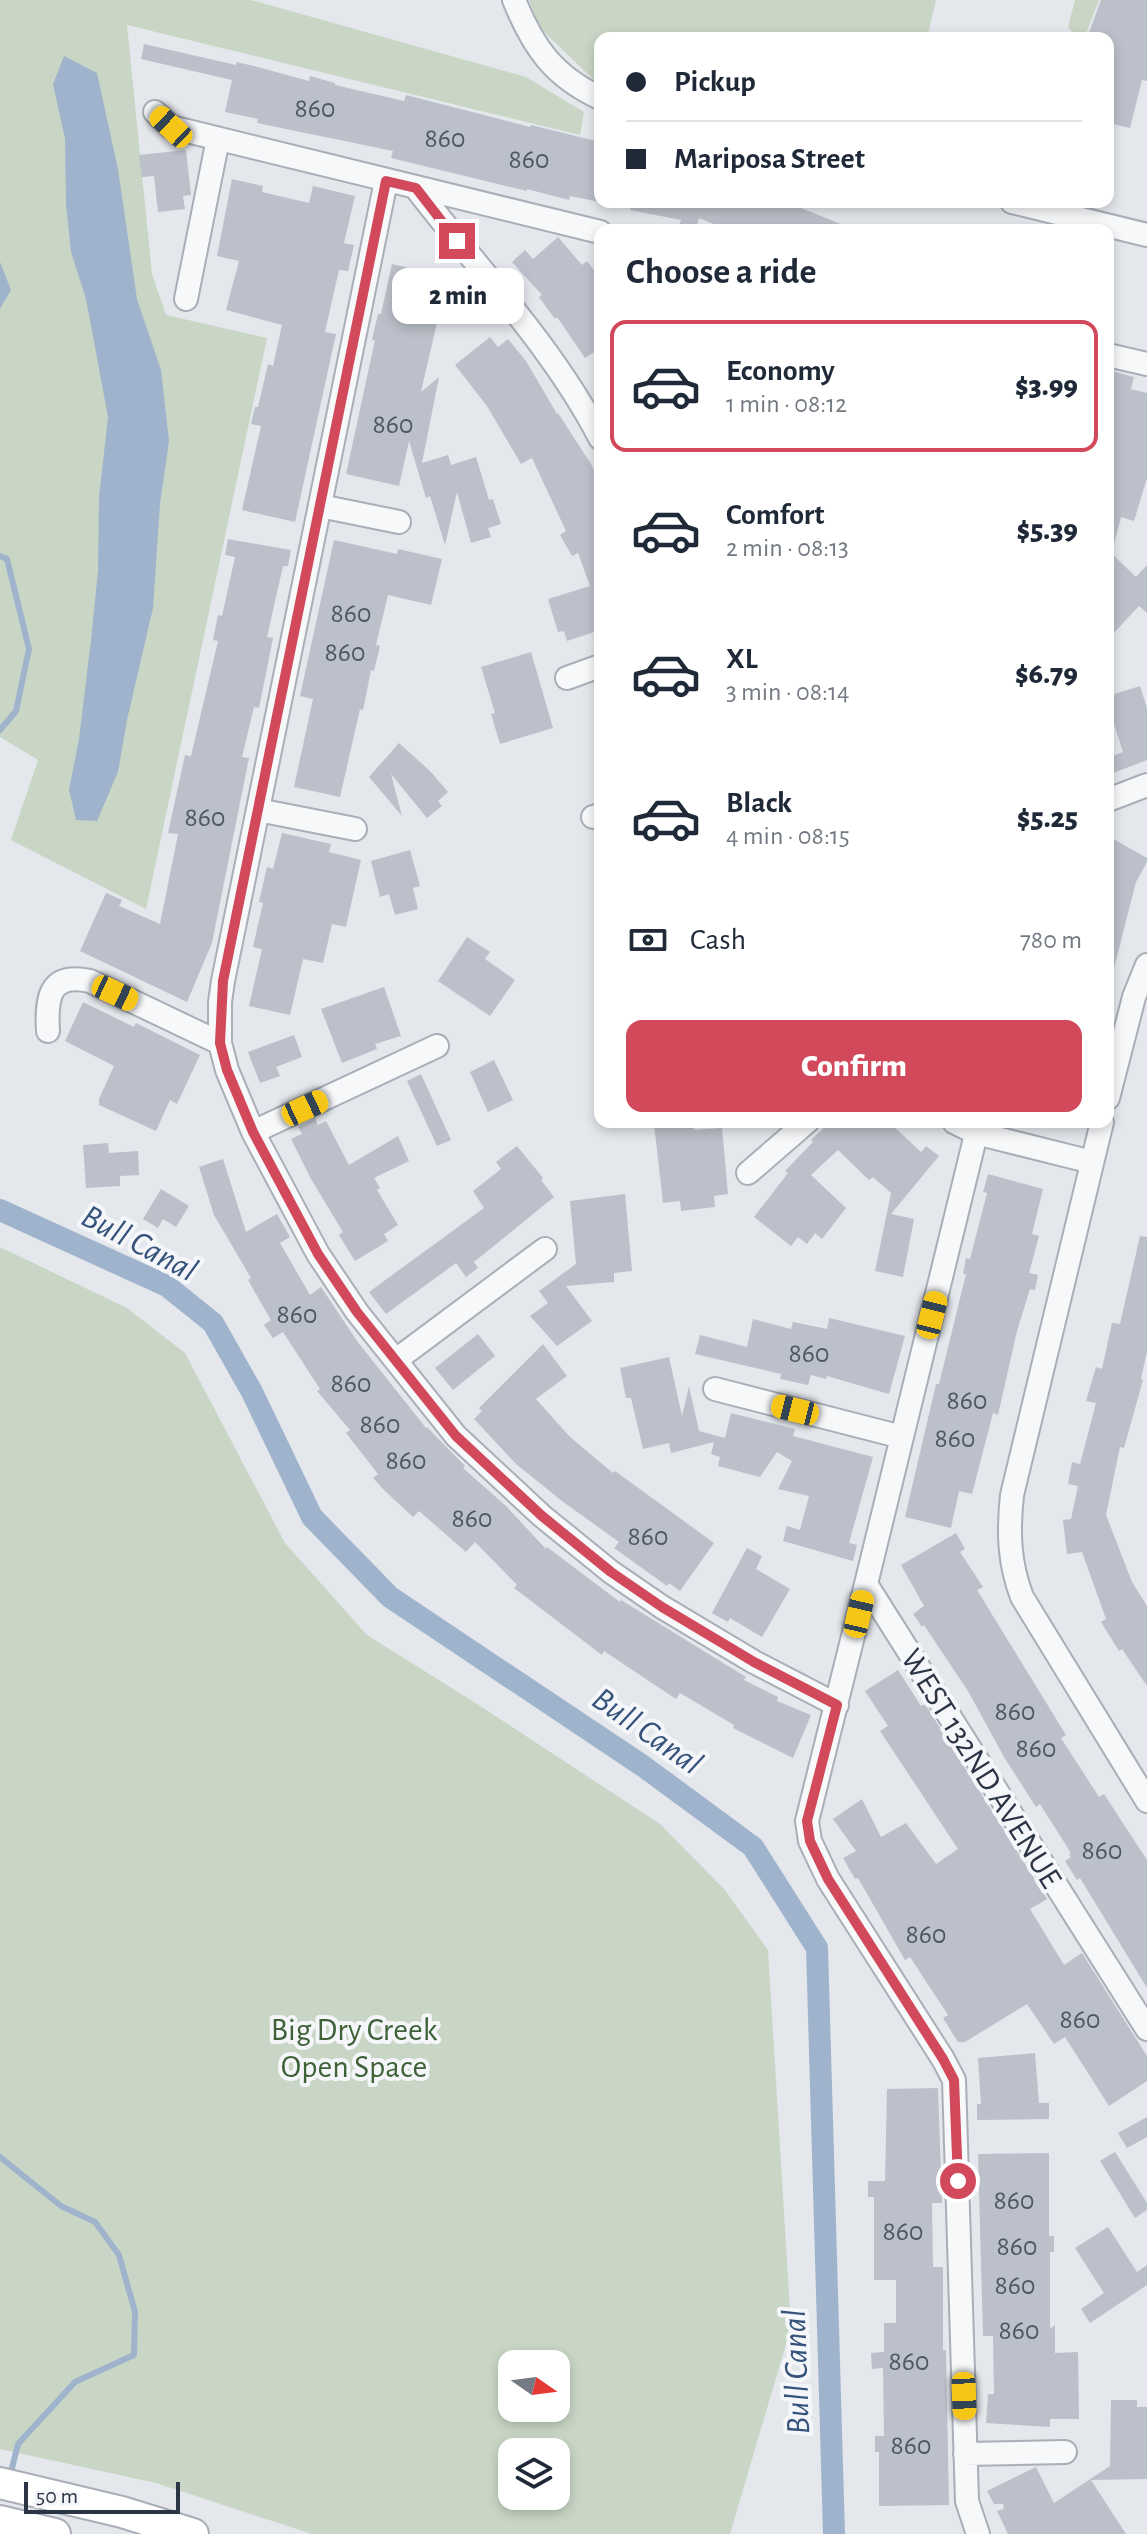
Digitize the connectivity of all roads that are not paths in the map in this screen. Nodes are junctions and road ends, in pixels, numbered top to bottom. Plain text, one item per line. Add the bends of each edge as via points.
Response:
1 (514, 0) edge
2 (593, 95) edge
3 (155, 112) dead end
4 (218, 139) junction
5 (386, 181) junction
6 (416, 188) junction
7 (1037, 208) edge
8 (1102, 224) edge
9 (1114, 227) edge
10 (594, 231) edge
11 (1147, 235) edge
12 (186, 299) dead end
13 (1114, 356) edge
14 (1147, 364) edge
15 (594, 428) edge
16 (320, 506) junction
17 (399, 522) dead end
18 (594, 668) edge
19 (567, 678) dead end
20 (1147, 785) edge
21 (1114, 798) edge
22 (258, 810) junction
23 (355, 829) dead end
24 (1147, 965) edge
25 (48, 1031) dead end
26 (220, 1043) junction
27 (437, 1046) dead end
28 (1114, 1075) edge
29 (800, 1128) edge
30 (978, 1128) edge
31 (1100, 1128) edge
32 (253, 1132) junction
33 (1092, 1162) junction
34 (748, 1173) dead end
35 (545, 1249) dead end
36 (396, 1360) junction
37 (715, 1389) dead end
38 (902, 1437) junction
39 (866, 1584) junction
40 (837, 1705) junction
41 (1147, 1801) edge
42 (1147, 2029) edge
43 (1065, 2452) dead end
44 (965, 2454) junction
45 (0, 2483) edge
46 (0, 2521) edge
47 (55, 2534) edge
48 (193, 2534) edge
49 (978, 2534) edge

1 - 2 street via 538,48 562,76
3 - 4 street via 171,127
4 - 5 street
4 - 12 street
5 - 6 street
5 - 16 street
6 - 10 street
6 - 15 street via 526,326
7 - 8 street
9 - 11 street
13 - 14 street
16 - 17 street
16 - 22 street
18 - 19 street
20 - 21 street
22 - 23 street
22 - 26 street via 223,981
24 - 28 street
25 - 26 street via 50,996 63,981 79,979
26 - 32 street
27 - 32 street
29 - 34 street
30 - 33 street
30 - 38 street
31 - 33 street
32 - 36 street via 318,1254
33 - 41 street via 1012,1495 1011,1564 1022,1597
35 - 36 street
36 - 40 street via 456,1436 611,1572 754,1662
37 - 38 street
38 - 39 street
39 - 40 street
39 - 42 street, WEST 132ND AVENUE
40 - 44 street via 807,1821 810,1841 828,1879 954,2080
43 - 44 street
44 - 49 street via 967,2501
45 - 48 main road
46 - 47 main road

